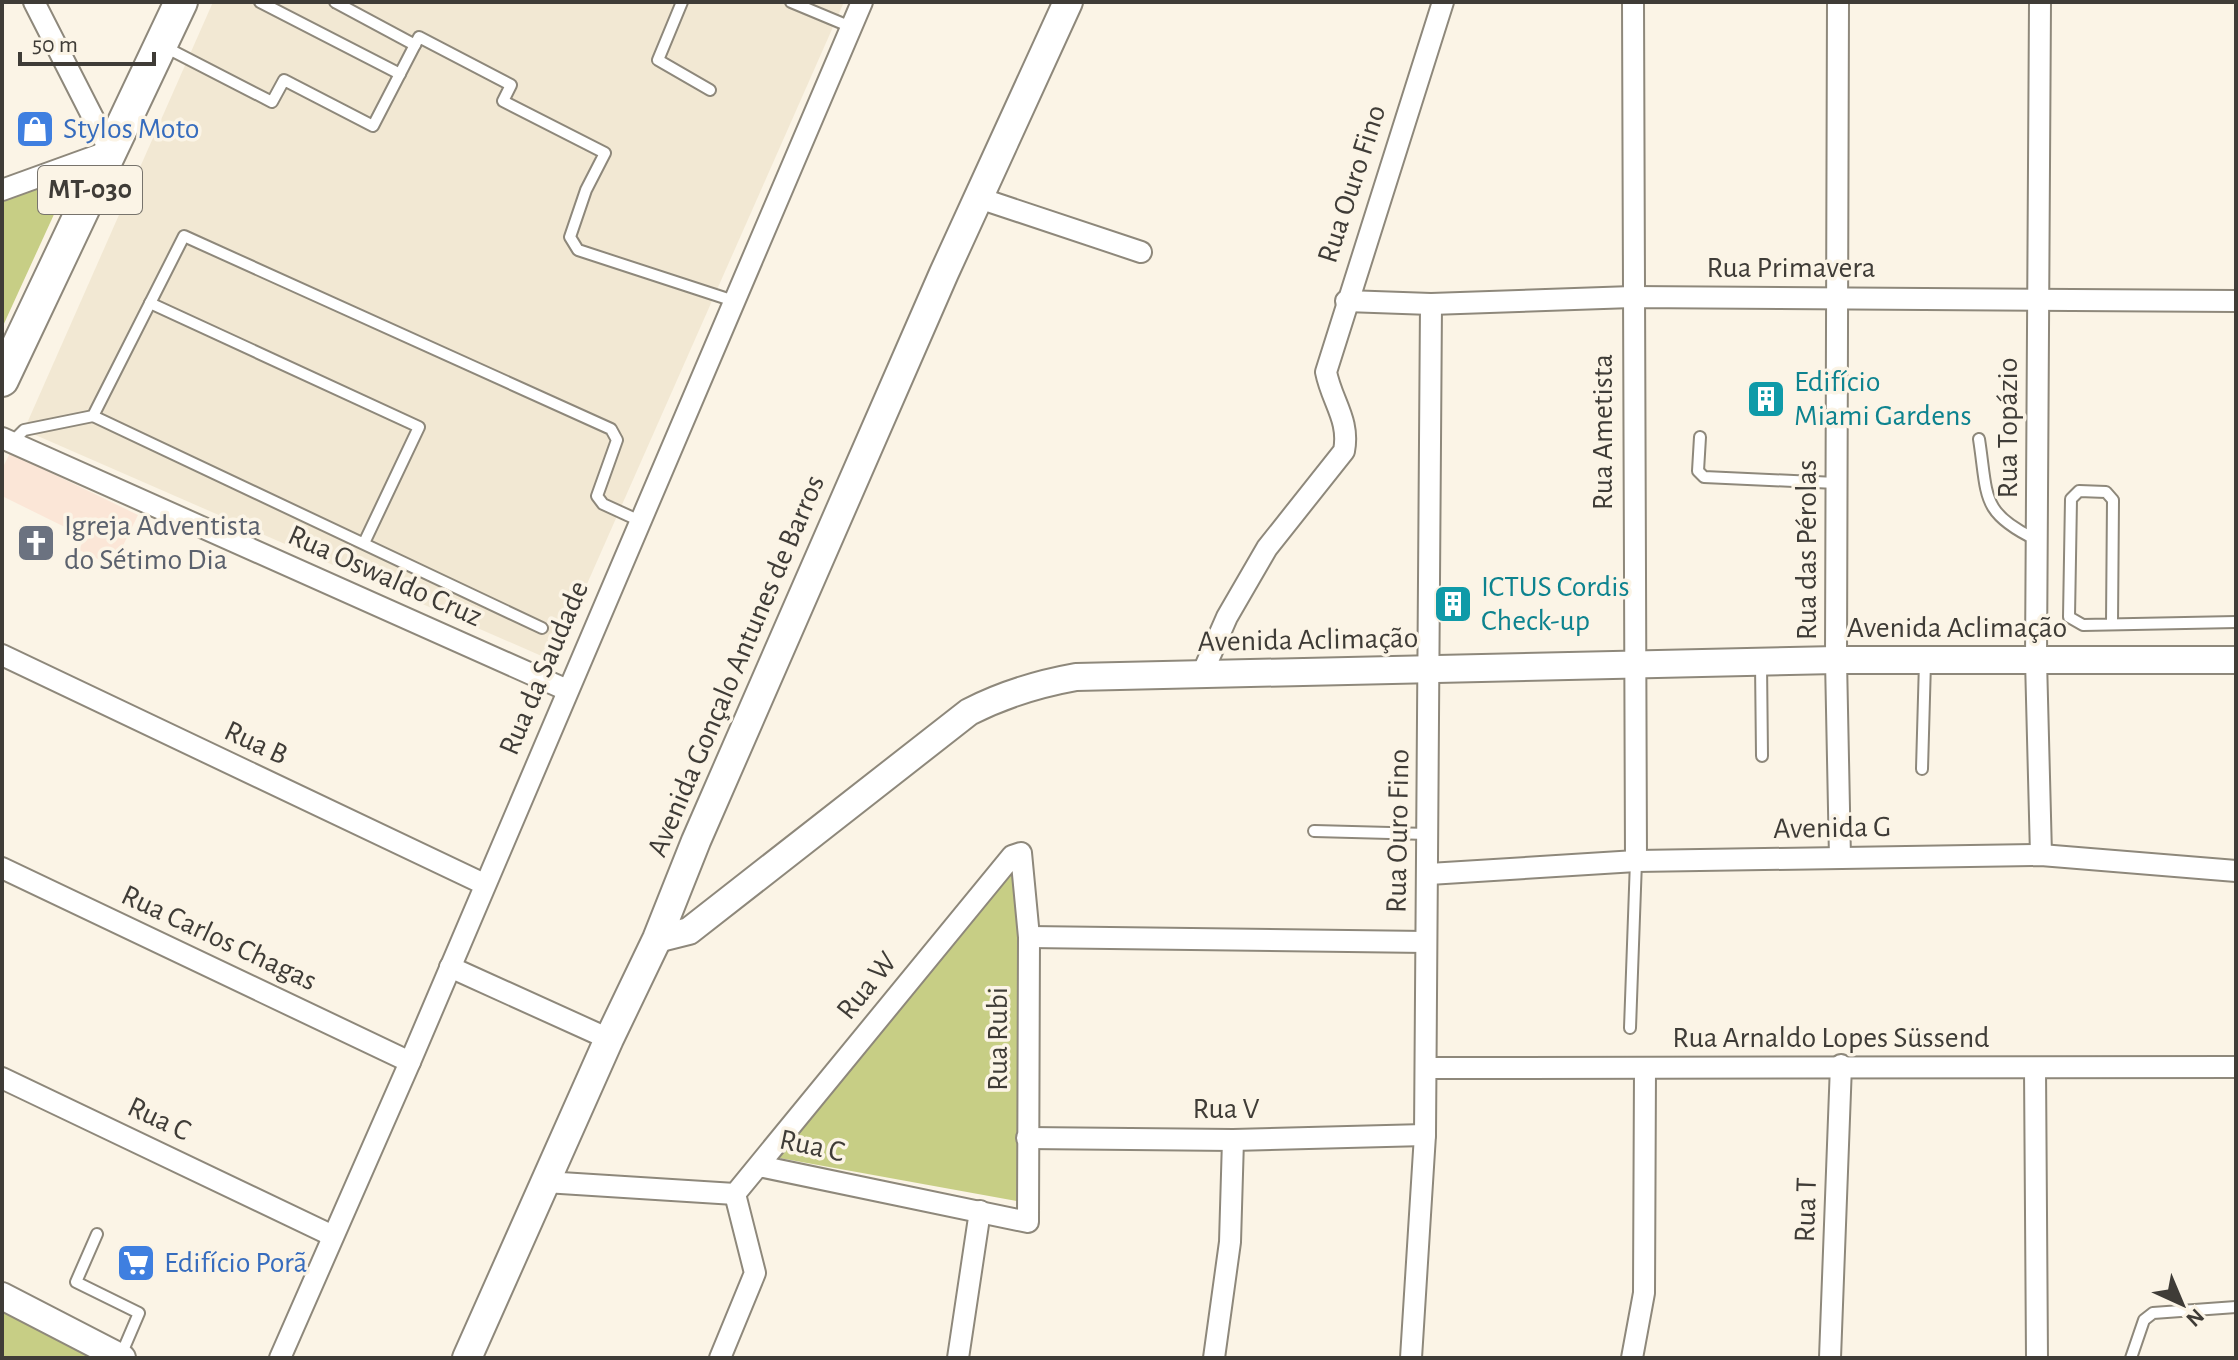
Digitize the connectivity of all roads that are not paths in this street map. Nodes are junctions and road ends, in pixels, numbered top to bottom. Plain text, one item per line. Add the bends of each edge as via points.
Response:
1 (34, 2) edge
2 (181, 2) edge
3 (260, 2) edge
4 (335, 2) edge
5 (682, 2) edge
6 (791, 2) edge
7 (862, 2) edge
8 (1068, 2) edge
9 (1443, 2) edge
10 (1633, 2) edge
11 (1838, 2) edge
12 (2040, 2) edge
13 (851, 27) junction
14 (160, 44) junction
15 (415, 45) junction
16 (400, 74) junction
17 (710, 90) dead end
18 (108, 150) junction
19 (2, 190) edge
20 (979, 198) junction
21 (1141, 252) dead end
22 (1632, 297) junction
23 (1838, 299) junction
24 (2039, 300) junction
25 (734, 301) junction
26 (1346, 301) junction
27 (2236, 301) edge
28 (150, 303) junction
29 (1431, 304) junction
30 (2, 380) edge
31 (93, 416) junction
32 (1700, 437) dead end
33 (1979, 439) dead end
34 (7, 440) edge
35 (1836, 483) junction
36 (640, 521) junction
37 (2037, 540) junction
38 (364, 543) junction
39 (2236, 622) edge
40 (2112, 623) junction
41 (542, 628) dead end
42 (2, 655) edge
43 (1836, 660) junction
44 (1925, 660) junction
45 (2036, 660) junction
46 (2236, 660) edge
47 (1761, 661) junction
48 (1635, 663) junction
49 (1430, 670) junction
50 (1202, 674) junction
51 (567, 690) junction
52 (1762, 756) dead end
53 (1922, 769) dead end
54 (1314, 831) dead end
55 (1430, 834) junction
56 (2041, 855) junction
57 (1023, 856) joint
58 (1840, 858) junction
59 (1636, 861) junction
60 (2, 868) edge
61 (2236, 871) edge
62 (1429, 874) junction
63 (484, 884) junction
64 (1029, 937) junction
65 (657, 939) junction
66 (1426, 942) junction
67 (450, 967) junction
68 (1630, 1028) dead end
69 (609, 1039) junction
70 (410, 1062) junction
71 (1841, 1065) junction
72 (2236, 1067) edge
73 (1426, 1068) junction
74 (2035, 1068) junction
75 (1645, 1069) junction
76 (2, 1078) edge
77 (1425, 1135) junction
78 (1027, 1138) junction
79 (1233, 1140) junction
80 (759, 1166) junction
81 (545, 1182) junction
82 (735, 1194) junction
83 (980, 1211) junction
84 (1028, 1222) joint
85 (97, 1234) dead end
86 (333, 1236) junction
87 (2, 1296) edge
88 (2236, 1307) edge
89 (121, 1358) edge
90 (280, 1358) edge
91 (467, 1358) edge
92 (720, 1358) edge
93 (958, 1358) edge
94 (1214, 1358) edge
95 (1411, 1358) edge
96 (1632, 1358) edge
97 (1830, 1358) edge
98 (2037, 1358) edge
99 (2131, 1358) edge

1 - 18 street
2 - 14 main road, MT-030
3 - 16 lane
4 - 15 lane
5 - 17 lane via 658,60
6 - 13 lane
7 - 13 street, Rua da Saudade
8 - 20 main road, Avenida Gonçalo Antunes de Barros
9 - 26 street, Rua Ouro Fino
10 - 22 street, Rua Ametista
11 - 23 street, Rua das Pérolas
12 - 24 street, Rua Topázio
13 - 25 street, Rua da Saudade
14 - 16 lane via 272,102 284,80 373,126
14 - 18 main road, MT-030
15 - 16 lane
15 - 25 lane via 419,37 511,85 503,101 605,153 570,237 578,250
18 - 19 street
18 - 30 main road, MT-030
20 - 21 street
20 - 65 main road, Avenida Gonçalo Antunes de Barros
22 - 23 street, Rua Primavera
22 - 29 street, Rua Primavera
22 - 48 street, Rua Ametista
23 - 24 street, Rua Primavera
23 - 35 street, Rua das Pérolas
24 - 27 street, Rua Primavera
24 - 37 street, Rua Topázio
25 - 36 street, Rua da Saudade
26 - 29 street, Rua Primavera
26 - 50 street, Rua Ouro Fino via 1326,372 1347,433 1344,451 1267,548
28 - 31 lane
28 - 36 lane via 184,236 611,429 617,440 597,496
28 - 38 lane via 419,427
29 - 49 street, Rua Ouro Fino
31 - 34 lane via 24,430
31 - 38 lane
32 - 35 lane via 1698,471 1704,477
33 - 37 lane via 1988,499 1996,516
34 - 51 street, Rua Oswaldo Cruz
35 - 43 street, Rua das Pérolas
36 - 51 street, Rua da Saudade
37 - 45 street, Rua Topázio
38 - 41 lane
39 - 40 lane
40 - 40 lane via 2113,500 2106,492 2079,491 2071,499 2069,617 2083,625
42 - 63 street, Rua B
43 - 44 street, Avenida Aclimação
43 - 47 street, Avenida Aclimação
43 - 58 street, Rua das Pérolas
44 - 45 street, Avenida Aclimação
44 - 53 lane
45 - 46 street, Avenida Aclimação
45 - 56 street, Rua Topázio
47 - 48 street, Avenida Aclimação
47 - 52 lane
48 - 49 street, Avenida Aclimação
48 - 59 street, Rua Ametista
49 - 50 street, Avenida Aclimação
49 - 55 street, Rua Ouro Fino
50 - 65 street, Avenida Aclimação via 1076,677 1006,694 969,712 689,931
51 - 63 street, Rua da Saudade
54 - 55 lane
55 - 62 street, Rua Ouro Fino
56 - 58 street, Avenida G
56 - 61 street, Avenida G
57 - 64 street, Rua Rubi
57 - 80 street, Rua W via 1012,856
58 - 59 street, Avenida G
59 - 62 street, Avenida G
59 - 68 lane
60 - 70 street, Rua Carlos Chagas
62 - 66 street, Rua Ouro Fino
63 - 67 street, Rua da Saudade
64 - 66 street
64 - 78 street, Rua Rubi
65 - 69 main road, Avenida Gonçalo Antunes de Barros
66 - 73 street, Rua Ouro Fino
67 - 69 street
67 - 70 street, Rua da Saudade
69 - 81 main road, Avenida Gonçalo Antunes de Barros
70 - 86 street, Rua da Saudade
71 - 74 street, Rua Arnaldo Lopes Süssend
71 - 75 street, Rua Arnaldo Lopes Süssend
71 - 97 street, Rua T
72 - 74 street, Rua Arnaldo Lopes Süssend
73 - 75 street, Rua Arnaldo Lopes Süssend
73 - 77 street, Rua Ouro Fino
74 - 98 street
75 - 96 street via 1644,1293
76 - 86 street, Rua C
77 - 79 street, Rua V
77 - 95 street, Rua Ouro Fino
78 - 79 street, Rua V
78 - 84 street, Rua Rubi
79 - 94 street via 1230,1242
80 - 82 street, Rua C
80 - 83 street, Rua C
81 - 82 street
81 - 91 main road, Avenida Gonçalo Antunes de Barros
82 - 92 street via 755,1273
83 - 84 street, Rua C
83 - 93 street
85 - 89 lane via 76,1282 139,1313
86 - 90 street, Rua da Saudade
87 - 89 street
88 - 99 lane via 2153,1313 2144,1320

